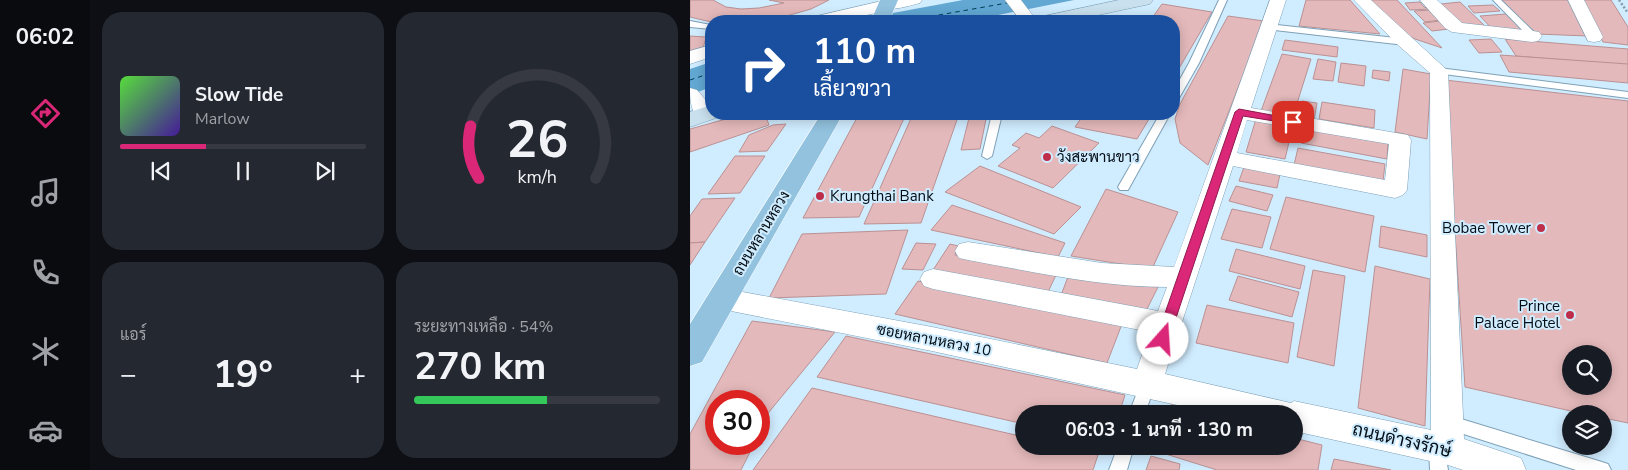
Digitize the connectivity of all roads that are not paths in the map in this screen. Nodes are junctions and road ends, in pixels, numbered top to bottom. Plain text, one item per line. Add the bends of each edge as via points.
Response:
1 (914, 0) edge
2 (1144, 0) edge
3 (1223, 0) edge
4 (1278, 0) edge
5 (1362, 0) edge
6 (1428, 0) edge
7 (1497, 0) edge
8 (1576, 0) edge
9 (885, 10) edge
10 (855, 15) edge
11 (1080, 15) edge
12 (690, 24) edge
13 (705, 26) edge
14 (1268, 27) junction
15 (1533, 36) joint
16 (1594, 37) dead end
17 (1405, 42) junction
18 (705, 53) edge
19 (690, 58) edge
20 (1439, 70) junction
21 (1180, 88) edge
22 (1628, 95) edge
23 (1239, 112) junction
24 (828, 120) edge
25 (995, 120) edge
26 (1162, 120) edge
27 (987, 156) dead end
28 (1224, 157) junction
29 (1124, 187) dead end
30 (968, 251) dead end
31 (1183, 277) junction
32 (933, 278) dead end
33 (721, 299) junction
34 (1168, 324) junction
35 (690, 352) edge
36 (1147, 384) junction
37 (1140, 405) edge
38 (1242, 405) edge
39 (1303, 418) edge
40 (1443, 447) edge
41 (1123, 455) edge
42 (1118, 470) edge
43 (1509, 470) edge
44 (1602, 470) edge

1 - 9 street
2 - 11 main road
3 - 21 lane
4 - 14 street
5 - 17 street
6 - 15 street via 1458,28
7 - 15 lane
8 - 16 street
9 - 10 street
12 - 13 lane
14 - 17 lane
14 - 23 street
17 - 20 street
18 - 19 street
20 - 22 lane
20 - 40 street
23 - 28 street
23 - 28 street via 1400,140 1395,190
24 - 33 main road, ถนนหลานหลวง
25 - 27 lane
26 - 29 lane
28 - 31 street
30 - 31 street via 1155,278
31 - 34 street
32 - 34 street
33 - 35 main road, ถนนหลานหลวง
33 - 36 street, ซอยหลานหลวง 10
34 - 36 street
36 - 37 lane
36 - 38 street
39 - 40 street, ถนนดำรงรักษ์
40 - 43 street, ถนนดำรงรักษ์
40 - 44 lane
41 - 42 lane

